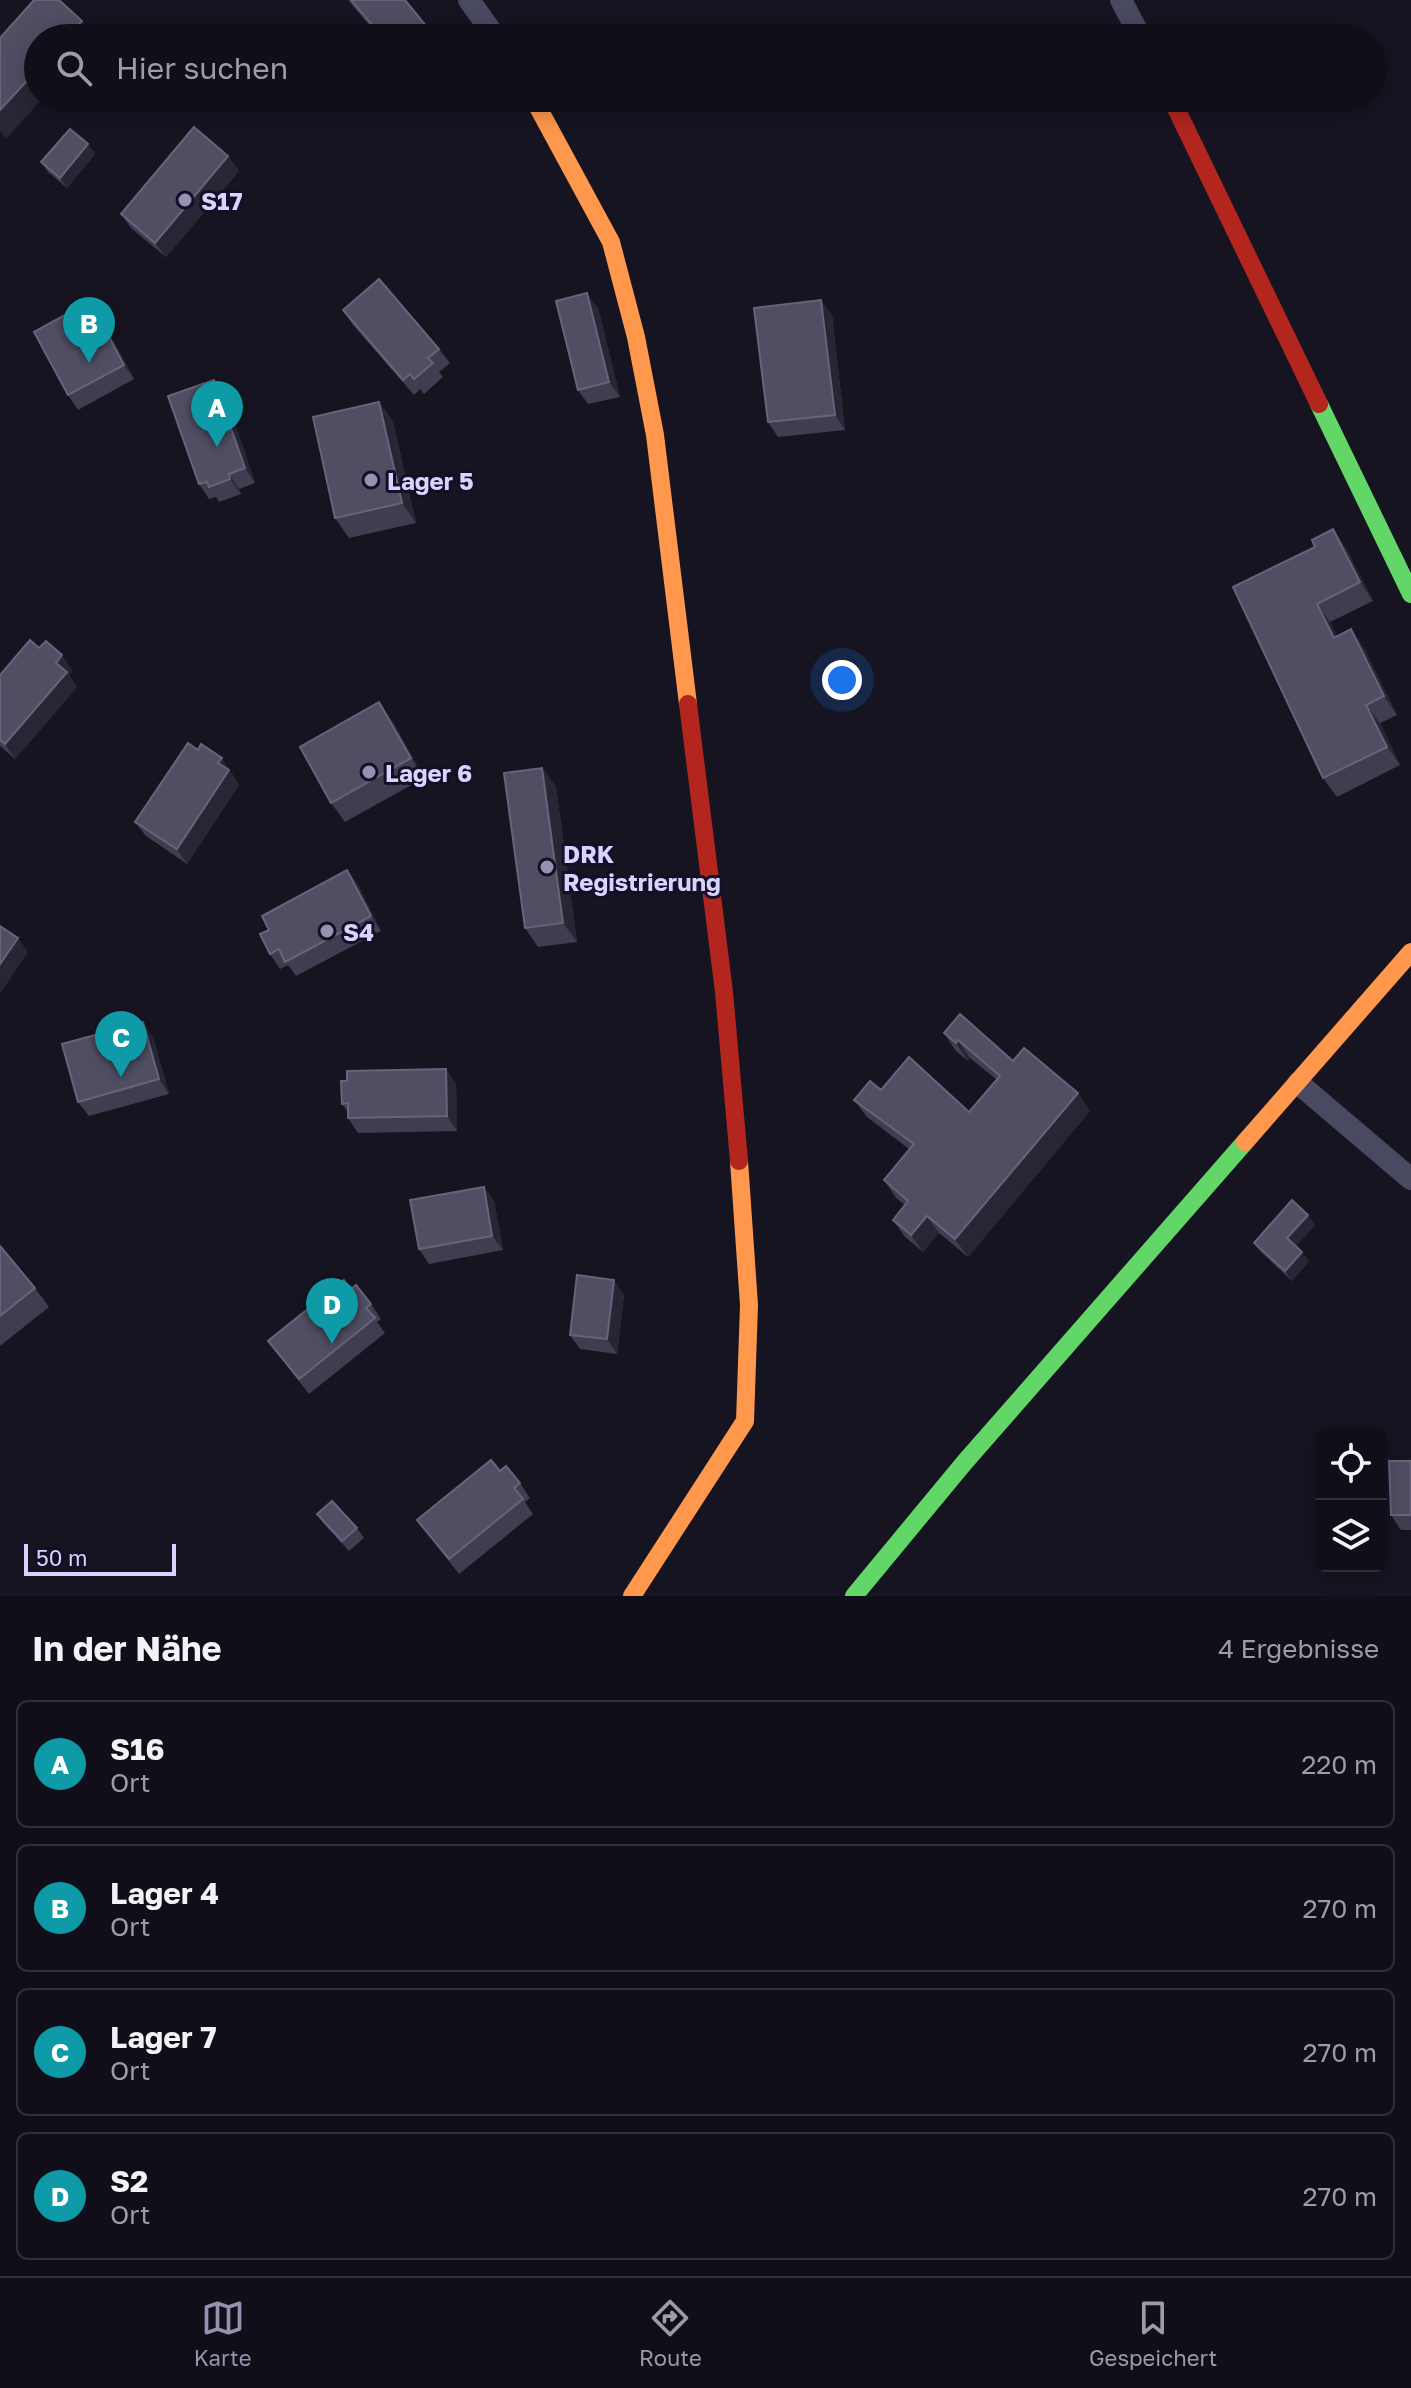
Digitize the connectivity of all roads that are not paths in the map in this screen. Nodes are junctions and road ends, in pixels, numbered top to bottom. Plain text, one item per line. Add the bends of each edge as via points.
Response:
1 (469, 0) edge
2 (1121, 0) edge
3 (486, 24) edge
4 (1134, 24) edge
5 (541, 112) edge
6 (1178, 112) edge
7 (1411, 594) edge
8 (1411, 952) edge
9 (1298, 1083) junction
10 (1411, 1179) edge
11 (632, 1596) edge
12 (854, 1596) edge

1 - 3 street
2 - 4 street
5 - 11 street via 611,242 642,365 724,992 743,1200 749,1305 745,1421
6 - 7 street
8 - 9 street
9 - 10 street
9 - 12 street

